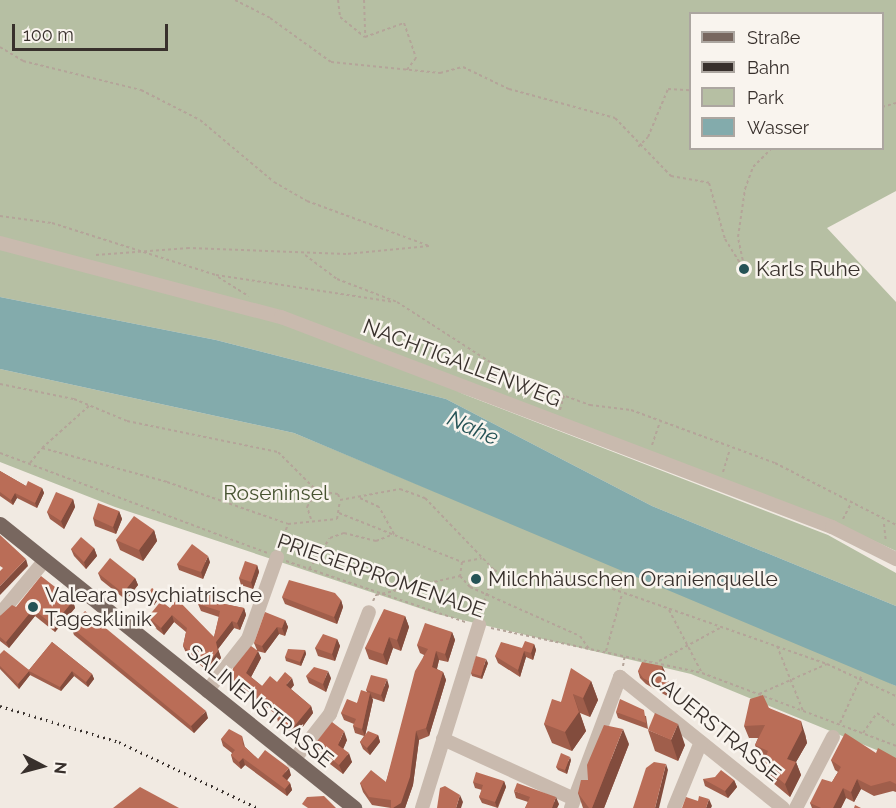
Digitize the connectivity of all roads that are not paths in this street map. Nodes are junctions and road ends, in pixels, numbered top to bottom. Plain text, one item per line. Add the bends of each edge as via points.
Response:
1 (0, 243) edge
2 (0, 524) edge
3 (277, 557) road end
4 (896, 559) edge
5 (45, 560) junction
6 (369, 612) dead end
7 (0, 614) edge
8 (479, 626) road end
9 (207, 691) junction
10 (833, 736) dead end
11 (443, 739) junction
12 (701, 742) junction
13 (293, 761) junction
14 (573, 803) edge
15 (354, 808) edge
16 (422, 808) edge
17 (674, 808) edge
18 (783, 808) edge
19 (796, 808) edge

1 - 4 street, NACHTIGALLENWEG via 281,317
2 - 5 main road, SALINENSTRASSE
3 - 9 street via 248,639
5 - 7 street
5 - 9 main road, SALINENSTRASSE
6 - 13 street via 330,714
8 - 11 street
9 - 13 main road, SALINENSTRASSE
10 - 19 street
11 - 14 street
11 - 16 street
12 - 14 street, CAUERSTRASSE via 620,677
12 - 17 street
12 - 18 street, CAUERSTRASSE
13 - 15 main road, SALINENSTRASSE

